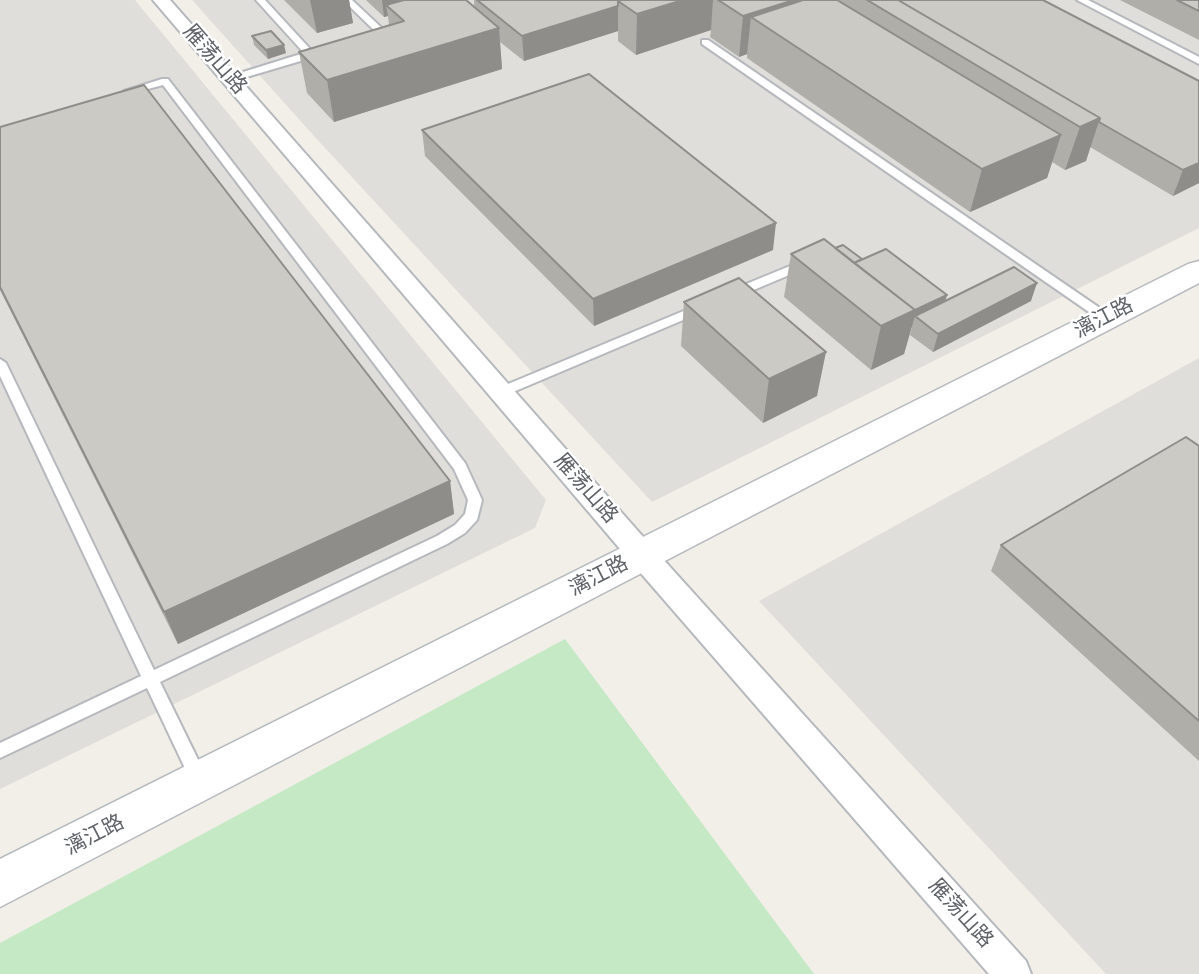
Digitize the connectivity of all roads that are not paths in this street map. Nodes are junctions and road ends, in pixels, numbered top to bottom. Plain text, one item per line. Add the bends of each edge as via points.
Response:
1 (161, 0) edge
2 (260, 0) edge
3 (346, 0) edge
4 (1081, 0) edge
5 (395, 30) edge
6 (383, 34) junction
7 (371, 37) edge
8 (705, 42) dead end
9 (335, 48) edge
10 (311, 55) junction
11 (1199, 61) edge
12 (230, 79) junction
13 (114, 95) edge
14 (790, 270) edge
15 (1199, 271) edge
16 (726, 297) edge
17 (713, 303) edge
18 (1106, 318) junction
19 (0, 363) edge
20 (501, 392) junction
21 (642, 555) junction
22 (151, 679) junction
23 (0, 751) edge
24 (200, 782) junction
25 (0, 884) edge
26 (1013, 974) edge

1 - 12 street, 雁荡山路
2 - 10 lane
3 - 6 lane
4 - 11 lane
5 - 6 lane
6 - 7 lane
8 - 18 lane
9 - 10 lane
10 - 12 lane
12 - 20 street, 雁荡山路
13 - 22 lane via 164,80 460,467 475,500 472,516 442,540
14 - 16 lane
15 - 18 street, 漓江路
17 - 20 lane
18 - 21 street, 漓江路
19 - 22 lane
20 - 21 street, 雁荡山路
21 - 24 street, 漓江路
21 - 26 street, 雁荡山路
22 - 23 lane
22 - 24 lane
24 - 25 street, 漓江路

